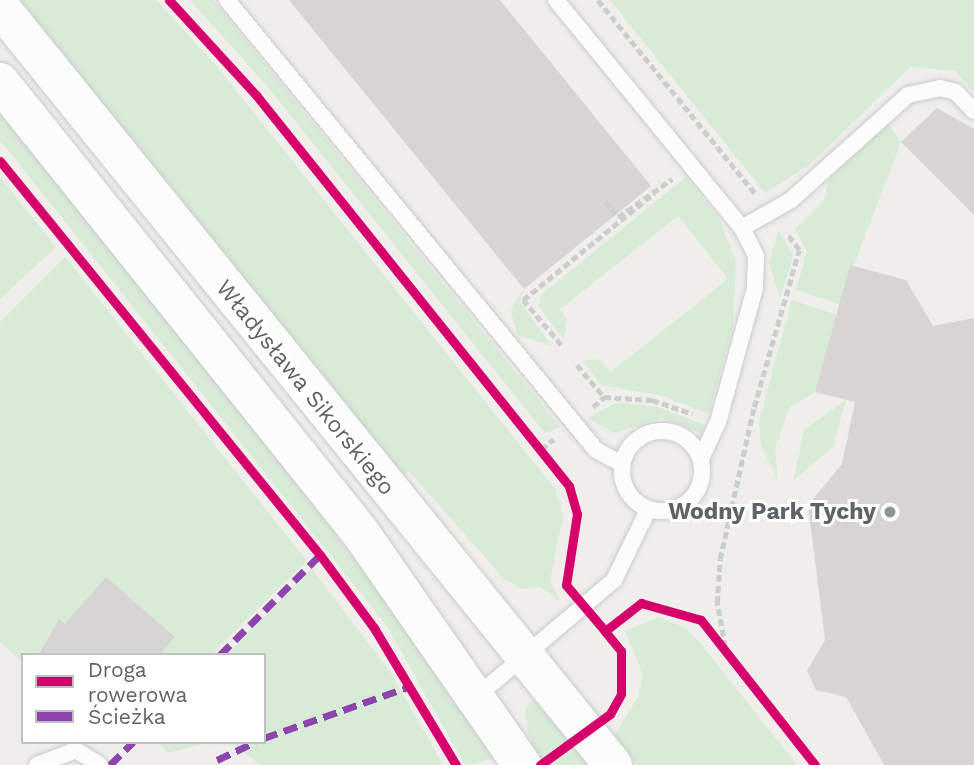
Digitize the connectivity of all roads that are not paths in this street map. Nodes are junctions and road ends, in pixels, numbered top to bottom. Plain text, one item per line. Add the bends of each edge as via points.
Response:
1 (227, 0) edge
2 (556, 0) edge
3 (0, 7) edge
4 (0, 82) edge
5 (974, 111) edge
6 (742, 228) junction
7 (701, 458) junction
8 (622, 464) junction
9 (648, 510) junction
10 (523, 655) junction
11 (476, 697) junction
12 (37, 765) edge
13 (100, 765) edge
14 (522, 765) edge
15 (613, 765) edge

1 - 8 lane via 600,454
2 - 6 lane
3 - 10 street, Władysława Sikorskiego
4 - 11 street, Władysława Sikorskiego via 360,532
5 - 6 lane via 957,92 940,88 908,95 791,200
6 - 7 lane via 757,256 755,288 718,422
7 - 8 lane via 685,438 659,430 635,440
7 - 9 lane via 694,496 674,510
8 - 9 lane via 626,492
9 - 10 lane via 614,580
10 - 11 lane
10 - 15 street, Władysława Sikorskiego
11 - 14 street, Władysława Sikorskiego
12 - 13 lane via 76,750

